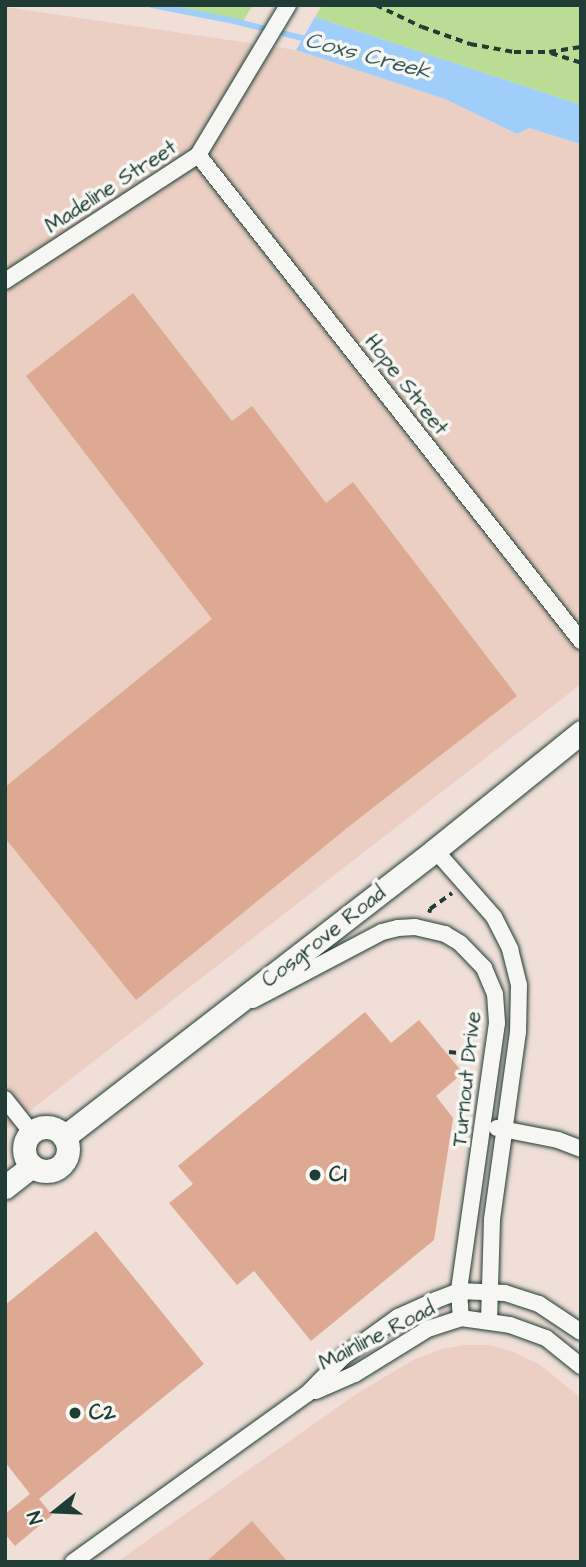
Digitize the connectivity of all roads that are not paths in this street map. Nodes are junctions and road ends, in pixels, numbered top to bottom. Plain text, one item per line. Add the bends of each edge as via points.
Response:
1 (288, 7) edge
2 (198, 155) junction
3 (5, 281) edge
4 (581, 641) edge
5 (581, 732) edge
6 (435, 850) junction
7 (227, 1013) junction
8 (5, 1099) edge
9 (484, 1126) junction
10 (506, 1129) junction
11 (32, 1133) junction
12 (64, 1137) junction
13 (581, 1149) edge
14 (32, 1166) junction
15 (5, 1187) edge
16 (459, 1291) junction
17 (489, 1291) junction
18 (461, 1318) junction
19 (489, 1321) junction
20 (581, 1332) edge
21 (581, 1366) edge
22 (307, 1394) junction
23 (73, 1562) edge

1 - 2 street, Madeline Street
2 - 3 street, Madeline Street
2 - 4 street, Hope Street
5 - 6 main road, Cosgrove Road
6 - 7 main road, Cosgrove Road
6 - 10 street, Turnout Drive via 494,917 516,968 520,1006
7 - 9 street, Turnout Drive via 382,932 415,927 445,934 484,968 495,994 497,1023
7 - 12 main road, Cosgrove Road
8 - 11 street
9 - 10 street
9 - 16 street, Turnout Drive
10 - 13 street
10 - 17 street, Turnout Drive via 492,1220
11 - 12 main road via 45,1128
11 - 14 main road via 24,1149
12 - 14 main road via 68,1150 63,1163 45,1171
14 - 15 main road
16 - 17 street, Mainline Road
16 - 18 street, Turnout Drive
16 - 22 street, Mainline Road via 398,1317 344,1356
17 - 19 street, Turnout Drive
17 - 20 street, Mainline Road via 539,1304
18 - 19 street, Mainline Road
18 - 22 street, Mainline Road via 428,1329 355,1374
19 - 21 street, Mainline Road via 546,1338
22 - 23 street, Mainline Road

